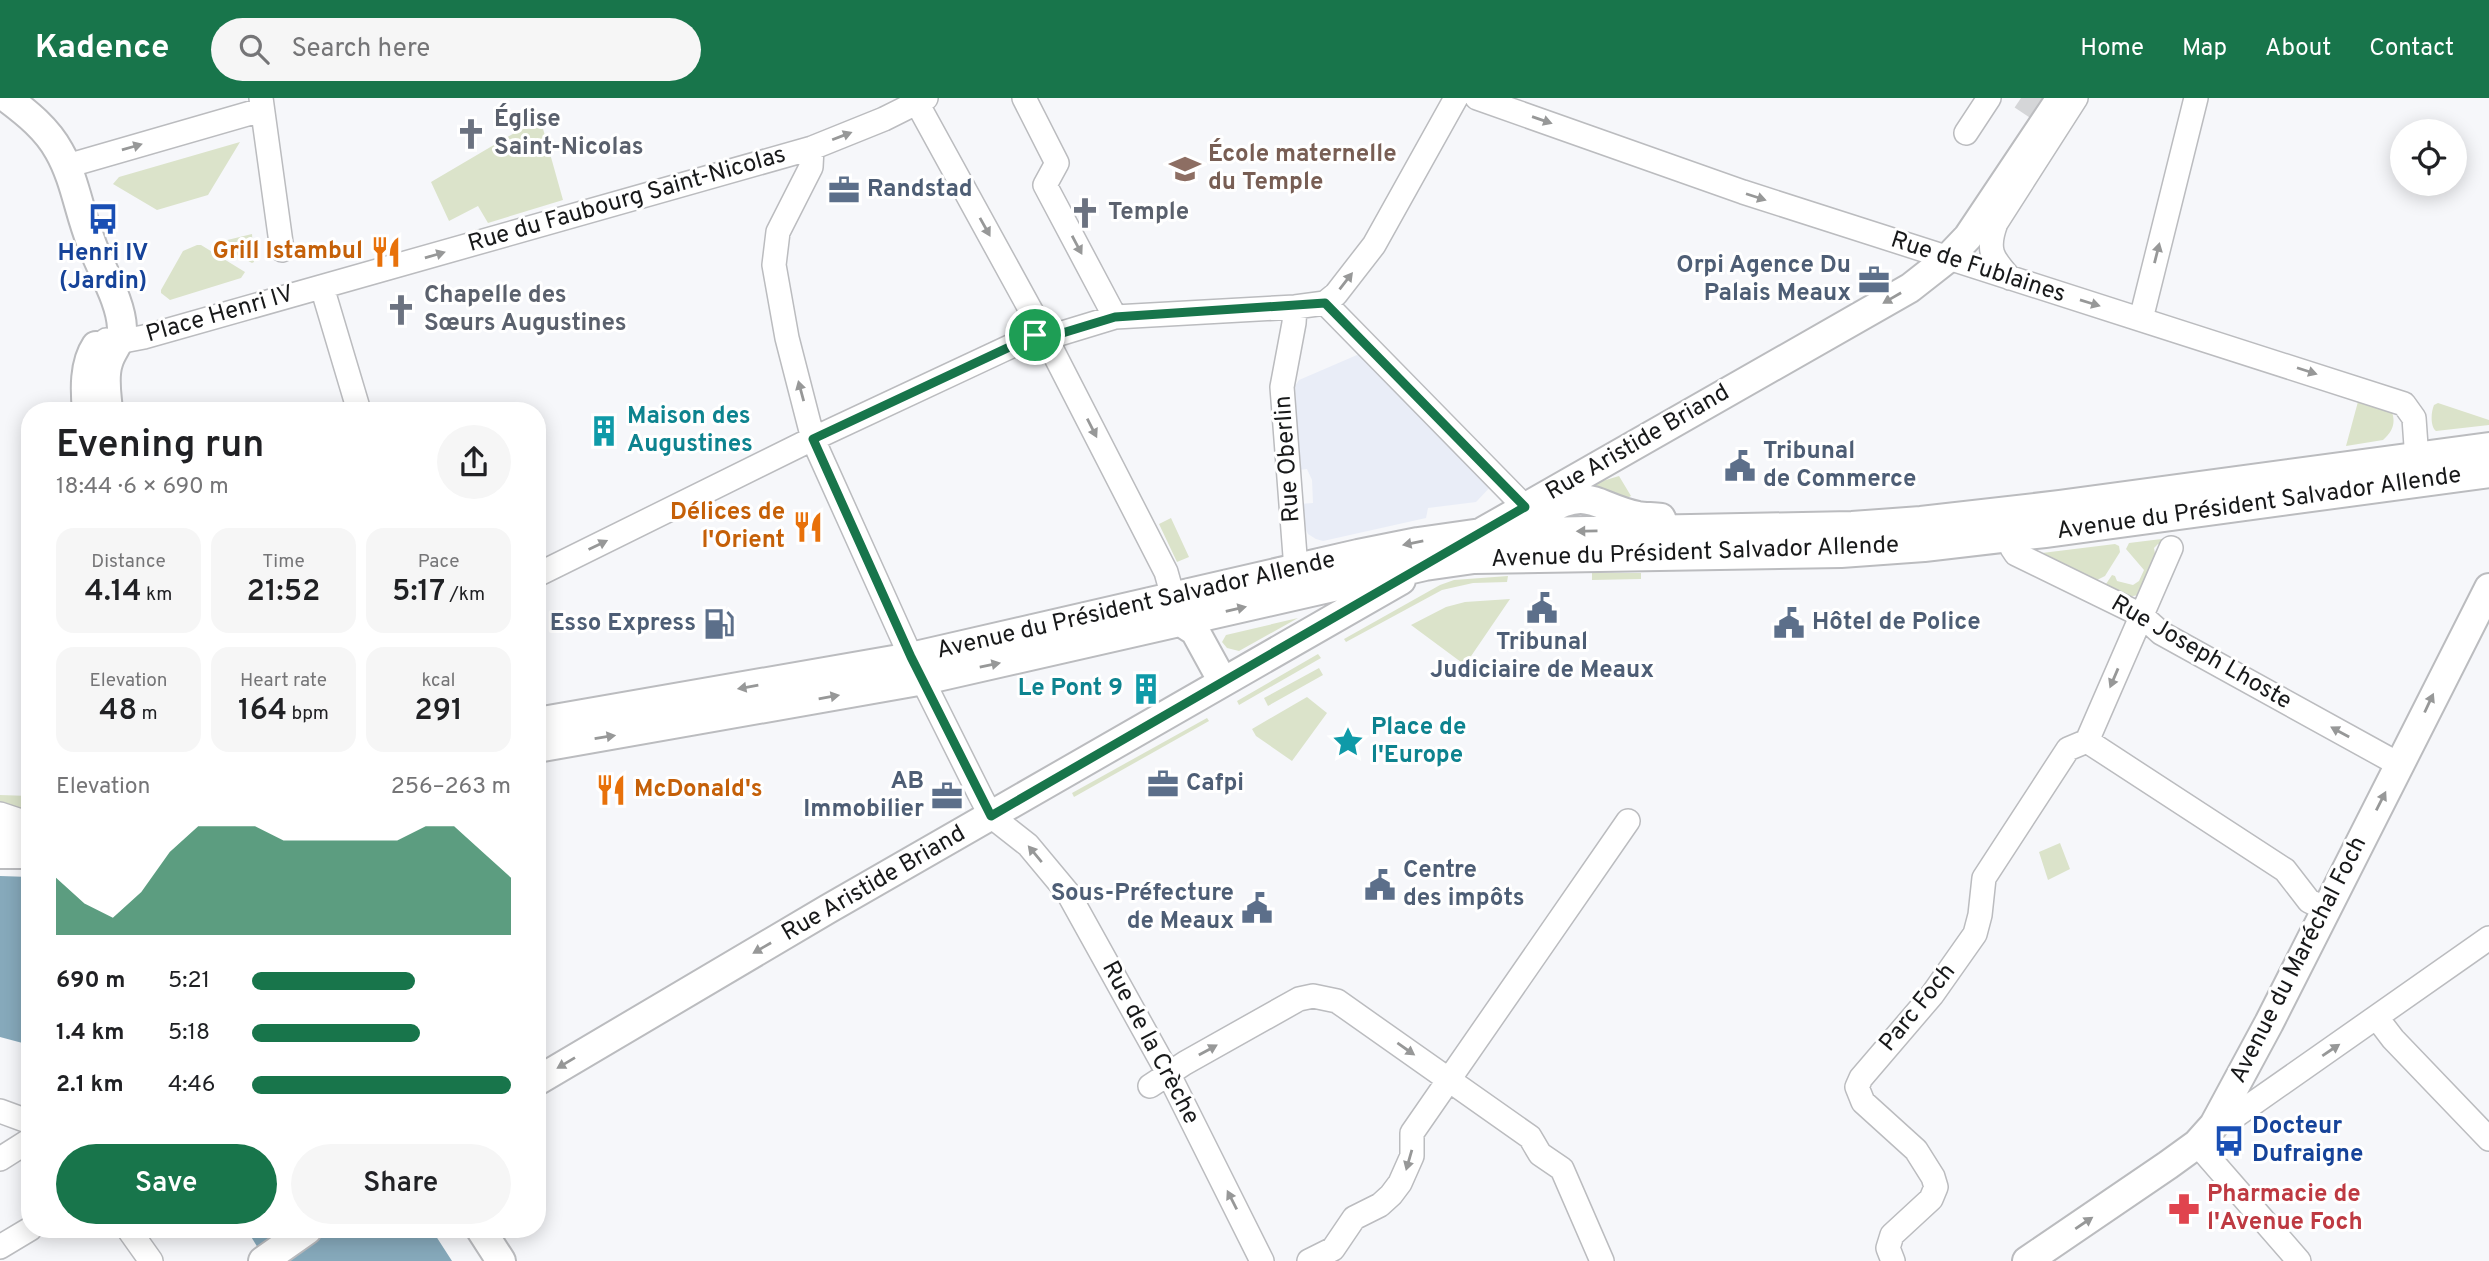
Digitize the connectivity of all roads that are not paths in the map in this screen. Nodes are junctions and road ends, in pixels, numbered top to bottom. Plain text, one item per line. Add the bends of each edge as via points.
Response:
1 (6, 98) edge
2 (1024, 98) edge
3 (1456, 98) edge
4 (1477, 98) edge
5 (1989, 98) edge
6 (2076, 98) edge
7 (2196, 98) edge
8 (922, 101) edge
9 (2049, 107) edge
10 (262, 109) edge
11 (1966, 134) dead end
12 (812, 148) junction
13 (66, 166) junction
14 (282, 250) dead end
15 (1947, 259) junction
16 (2010, 278) junction
17 (322, 287) junction
18 (1325, 303) junction
19 (1295, 307) junction
20 (1115, 317) junction
21 (2141, 319) junction
22 (1046, 338) junction
23 (110, 340) junction
24 (96, 377) junction
25 (89, 402) edge
26 (105, 402) edge
27 (356, 402) edge
28 (813, 439) junction
29 (2489, 447) edge
30 (2489, 463) edge
31 (2417, 470) junction
32 (2489, 473) edge
33 (2060, 505) junction
34 (1525, 507) junction
35 (1481, 533) junction
36 (2011, 537) junction
37 (1898, 542) junction
38 (2171, 548) dead end
39 (1425, 566) junction
40 (1296, 569) junction
41 (546, 571) edge
42 (2489, 588) edge
43 (1177, 610) junction
44 (2141, 615) junction
45 (918, 669) junction
46 (1223, 682) junction
47 (546, 721) edge
48 (2087, 741) junction
49 (546, 746) edge
50 (2400, 765) junction
51 (0, 814) edge
52 (991, 816) junction
53 (1628, 821) dead end
54 (21, 822) edge
55 (2326, 909) junction
56 (2489, 938) edge
57 (2377, 1018) junction
58 (546, 1076) edge
59 (1448, 1079) junction
60 (1160, 1081) junction
61 (0, 1111) edge
62 (21, 1119) edge
63 (2205, 1134) junction
64 (2489, 1139) edge
65 (21, 1146) edge
66 (0, 1159) edge
67 (21, 1234) edge
68 (135, 1238) edge
69 (296, 1238) edge
70 (486, 1238) edge
71 (0, 1247) edge
72 (264, 1260) edge
73 (151, 1261) edge
74 (501, 1261) edge
75 (1262, 1261) edge
76 (1309, 1261) edge
77 (1602, 1261) edge
78 (1893, 1261) edge
79 (2029, 1261) edge
80 (2299, 1261) edge

1 - 13 main road via 44,129
2 -> 20 street via 1057,163 1045,185
18 -> 3 street via 1374,245
4 -> 15 street, Rue de Fublaines
5 - 11 street
6 - 16 street via 1990,238 1993,259
21 -> 7 street
12 -> 8 street, Rue du Faubourg Saint-Nicolas
8 -> 22 street
9 - 15 main road, Rue Aristide Briand via 1968,237
13 -> 10 street, Place Henri IV
10 - 14 street, Place Henri IV
17 -> 12 street, Rue du Faubourg Saint-Nicolas
28 -> 12 street, Rue de la Crèche via 774,265 778,232 811,167
13 - 23 main road, Place Henri IV via 119,316 122,328
15 - 16 street, Rue de Fublaines
15 -> 34 main road, Rue Aristide Briand via 1910,288
16 -> 21 street, Rue de Fublaines
17 - 23 street, Place Henri IV
17 - 27 street
18 - 19 street
18 - 34 street
19 - 20 street
19 - 40 street, Rue Oberlin via 1282,387
20 - 22 street
21 -> 31 street, Rue de Fublaines via 2404,404 2414,418
22 - 28 street via 1035,335
22 -> 43 street via 1166,572
23 - 24 main road via 90,355
24 - 25 main road
24 - 26 main road
41 -> 28 street
28 - 45 street, Rue de la Crèche
29 - 31 main road, Avenue du Président Salvador Allende
30 - 31 main road
31 - 32 main road, Avenue du Président Salvador Allende
31 - 33 main road, Avenue du Président Salvador Allende
31 - 36 main road, Avenue du Président Salvador Allende via 2082,515 2045,533
33 - 35 main road, Avenue du Président Salvador Allende via 1852,526 1790,516 1636,515 1583,498 1561,502 1527,522
33 - 37 street via 2009,524
34 - 35 main road, Rue Aristide Briand
35 - 39 main road, Rue Aristide Briand
35 -> 40 main road, Avenue du Président Salvador Allende
36 - 37 main road, Avenue du Président Salvador Allende
36 - 44 street, Rue Joseph Lhoste via 2016,554
39 -> 37 main road, Avenue du Président Salvador Allende via 1474,559 1841,553
38 - 44 street
43 -> 39 main road, Avenue du Président Salvador Allende
39 - 46 main road, Rue Aristide Briand
40 - 43 main road, Avenue du Président Salvador Allende
50 -> 42 main road, Avenue du Maréchal Foch
43 - 45 main road, Avenue du Président Salvador Allende
43 - 46 main road via 1195,631
44 -> 48 street
50 -> 44 street, Rue Joseph Lhoste via 2161,633
45 -> 47 main road, Avenue du Président Salvador Allende
49 -> 45 main road, Avenue du Président Salvador Allende
45 - 52 street, Rue de la Crèche
46 - 52 main road, Rue Aristide Briand
48 - 55 street via 2285,870 2309,901
48 - 78 street, Parc Foch via 2068,749 1984,878 1975,934 1857,1087 1863,1102 1916,1150 1936,1188 1931,1199 1892,1235 1888,1248
55 -> 50 main road, Avenue du Maréchal Foch
51 - 54 street
52 -> 58 main road, Rue Aristide Briand
60 -> 52 street, Rue de la Crèche via 1068,893 1028,845
53 - 59 street
55 - 63 main road, Avenue du Maréchal Foch via 2269,1023
56 - 57 street
63 -> 57 street
57 - 64 street
60 -> 59 street via 1299,999 1313,996 1337,1001
59 -> 76 street via 1412,1133 1412,1156 1400,1183 1380,1205 1354,1218 1333,1249
59 - 77 street via 1530,1137 1540,1154 1562,1169
75 -> 60 street, Rue de la Crèche
61 - 62 street
79 -> 63 main road, Avenue du Maréchal Foch
63 - 80 street
65 - 66 street
67 - 71 street
68 - 73 street
69 - 72 main road
70 - 74 main road

